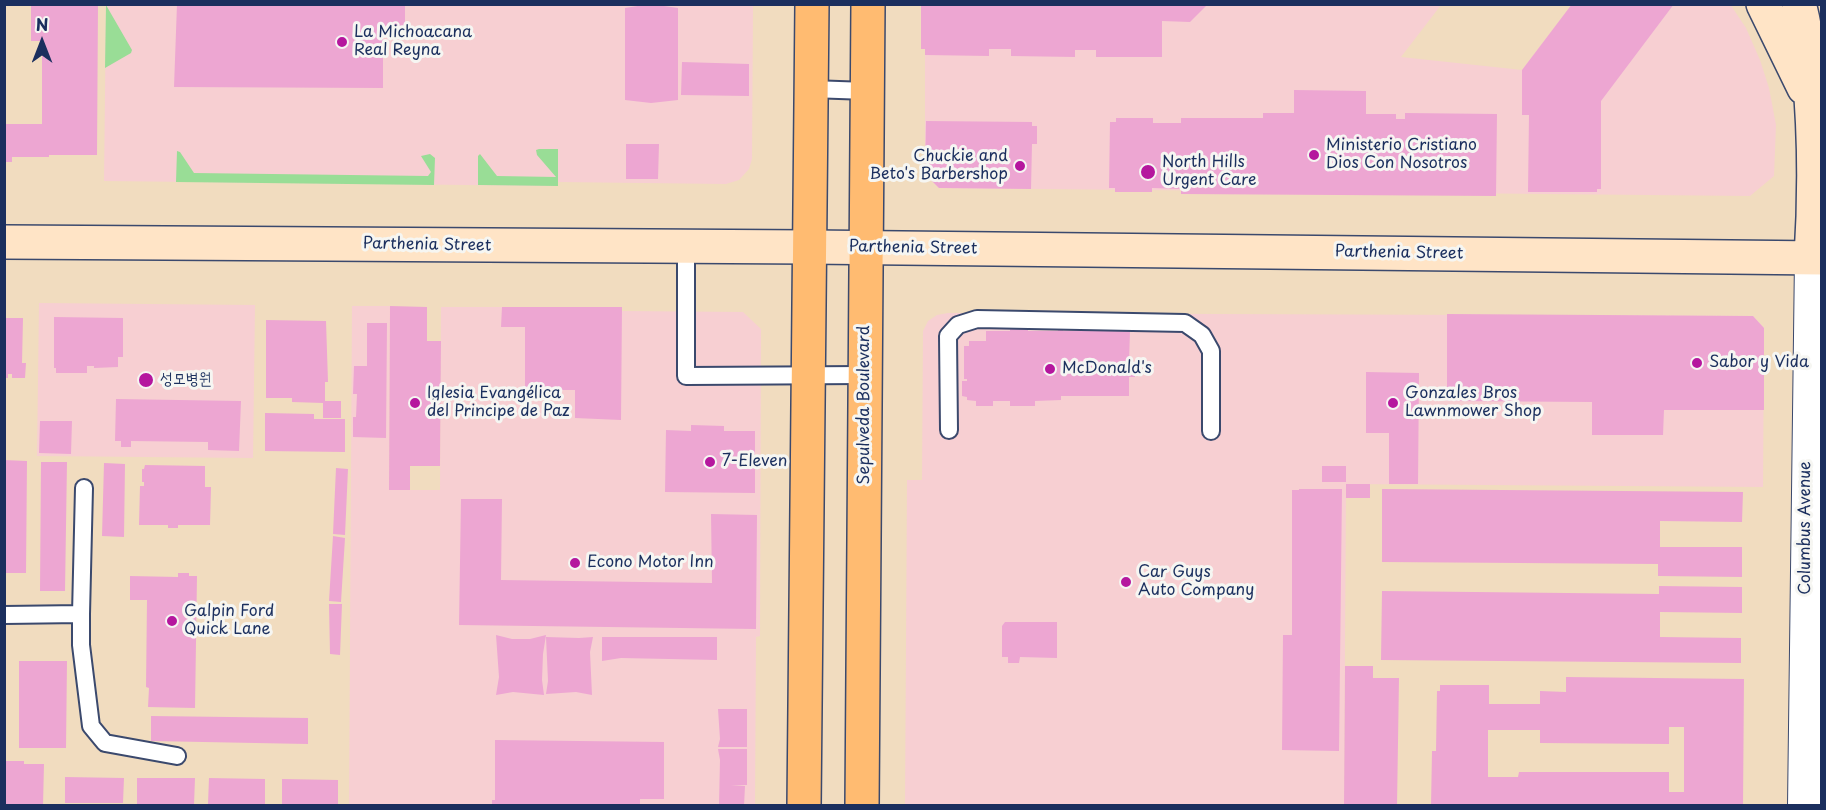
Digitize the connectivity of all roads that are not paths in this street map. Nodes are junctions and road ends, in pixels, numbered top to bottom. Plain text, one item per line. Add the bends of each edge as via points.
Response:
1 (812, 4) edge
2 (868, 4) edge
3 (1762, 4) edge
4 (1799, 4) edge
5 (811, 89) junction
6 (867, 91) junction
7 (1812, 106) junction
8 (4, 242) edge
9 (686, 247) junction
10 (810, 247) junction
11 (866, 248) junction
12 (1816, 258) edge
13 (809, 375) junction
14 (865, 375) junction
15 (949, 430) dead end
16 (1211, 431) dead end
17 (84, 488) dead end
18 (81, 614) junction
19 (4, 615) edge
20 (177, 756) dead end
21 (804, 806) edge
22 (862, 806) edge
23 (1804, 806) edge

1 - 5 main road
2 - 6 main road, Sepulveda Boulevard
3 - 7 main road, Columbus Avenue
4 - 7 main road, Columbus Avenue
5 - 6 lane
5 - 10 main road
6 - 11 main road, Sepulveda Boulevard
7 - 12 main road, Columbus Avenue
8 - 9 main road, Parthenia Street
9 - 10 main road, Parthenia Street
9 - 13 lane via 687,376
10 - 11 main road, Parthenia Street
10 - 13 main road
11 - 12 main road, Parthenia Street
11 - 14 main road, Sepulveda Boulevard
12 - 23 street, Columbus Avenue
13 - 14 lane
13 - 21 main road
14 - 22 main road, Sepulveda Boulevard
15 - 16 lane via 948,336 957,325 977,319 1185,323 1202,335 1211,351
17 - 18 lane
18 - 19 lane
18 - 20 lane via 91,726 105,743

